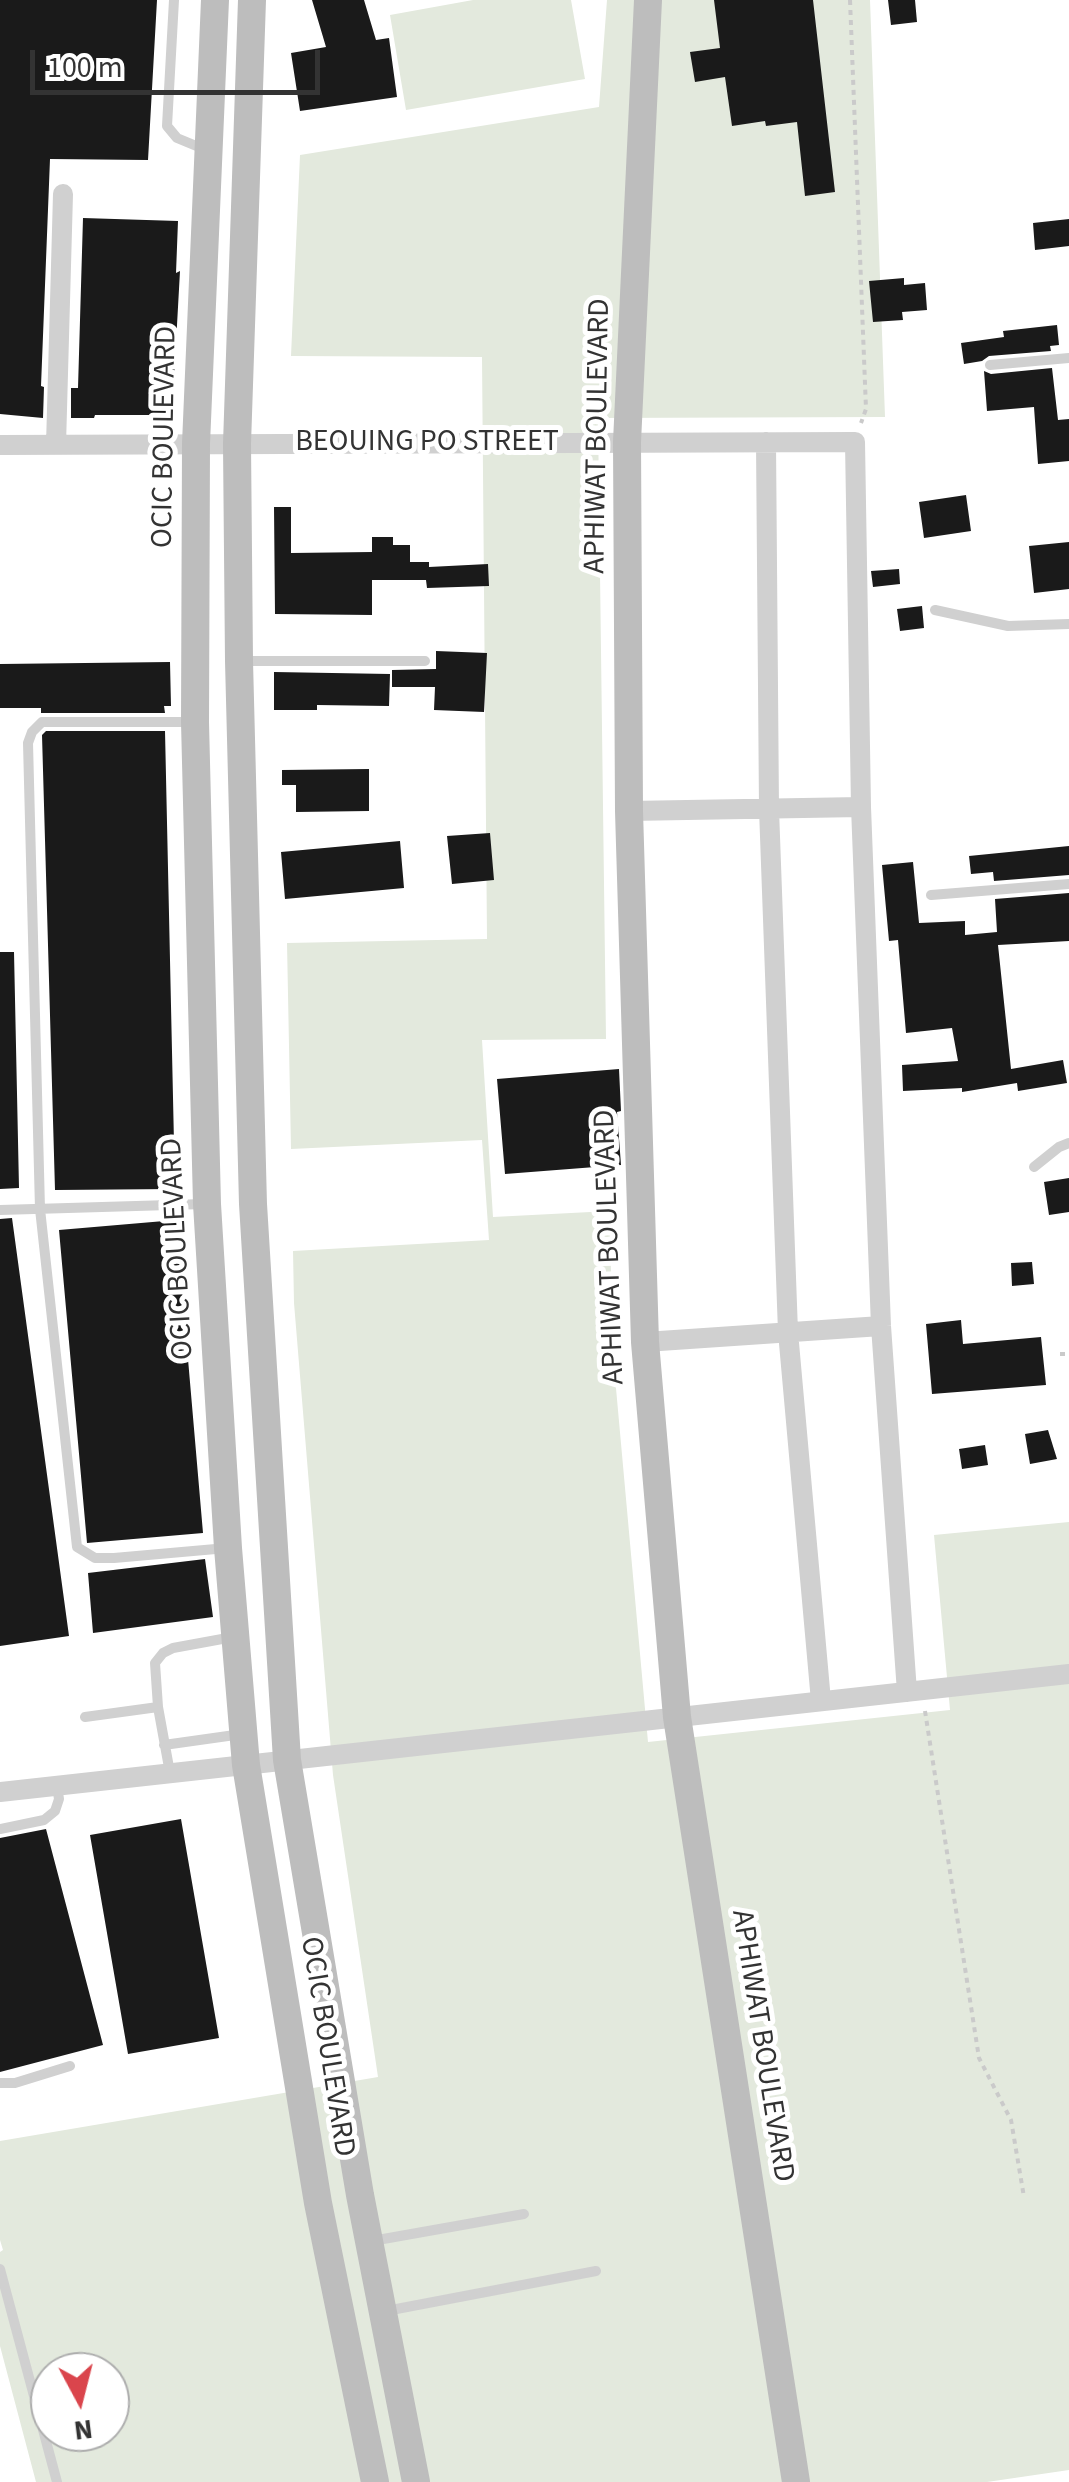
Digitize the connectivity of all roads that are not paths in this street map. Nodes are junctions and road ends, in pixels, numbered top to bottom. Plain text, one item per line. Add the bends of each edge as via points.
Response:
1 (174, 0) edge
2 (215, 0) edge
3 (252, 0) edge
4 (648, 0) edge
5 (206, 150) junction
6 (64, 194) dead end
7 (1069, 358) edge
8 (990, 366) dead end
9 (627, 442) junction
10 (766, 442) junction
11 (196, 444) junction
12 (238, 444) junction
13 (0, 445) edge
14 (56, 445) junction
15 (935, 610) dead end
16 (1069, 624) edge
17 (239, 661) junction
18 (425, 661) dead end
19 (195, 722) junction
20 (861, 807) junction
21 (769, 809) junction
22 (630, 812) junction
23 (1069, 884) edge
24 (931, 895) dead end
25 (1069, 1143) edge
26 (1034, 1167) dead end
27 (207, 1204) junction
28 (40, 1209) junction
29 (0, 1210) edge
30 (882, 1326) junction
31 (788, 1332) junction
32 (645, 1342) junction
33 (228, 1548) junction
34 (234, 1637) junction
35 (1069, 1674) edge
36 (906, 1692) junction
37 (820, 1701) junction
38 (158, 1707) junction
39 (85, 1717) dead end
40 (677, 1717) junction
41 (243, 1734) junction
42 (164, 1744) junction
43 (287, 1760) junction
44 (246, 1765) junction
45 (170, 1773) junction
46 (57, 1785) junction
47 (0, 1792) edge
48 (0, 1829) edge
49 (70, 2066) dead end
50 (0, 2083) edge
51 (524, 2214) dead end
52 (369, 2242) junction
53 (0, 2270) edge
54 (596, 2271) dead end
55 (383, 2311) junction
56 (58, 2482) edge
57 (374, 2482) edge
58 (416, 2482) edge
59 (796, 2482) edge

1 - 5 lane via 168,126 177,138
2 - 5 street, OCIC BOULEVARD
3 - 12 street, OCIC BOULEVARD
4 - 9 street, APHIWAT BOULEVARD
5 - 11 street, OCIC BOULEVARD
6 - 14 street
7 - 8 lane
9 - 10 street, BEOUING PO STREET
9 - 12 street, BEOUING PO STREET
9 - 22 street, APHIWAT BOULEVARD
10 - 20 street, BEOUING PO STREET via 855,442
10 - 21 street
11 - 12 street, BEOUING PO STREET
11 - 14 street, BEOUING PO STREET
11 - 19 street, OCIC BOULEVARD
12 - 17 street, OCIC BOULEVARD
13 - 14 street, BEOUING PO STREET
15 - 16 lane via 1008,626
17 - 18 lane
17 - 43 street, OCIC BOULEVARD via 254,1204
19 - 27 street, OCIC BOULEVARD
19 - 28 lane via 42,722 28,743
20 - 21 street
20 - 30 street
21 - 22 street
21 - 31 street
22 - 32 street, APHIWAT BOULEVARD
23 - 24 lane
25 - 26 lane
27 - 28 lane
27 - 33 street, OCIC BOULEVARD
28 - 29 lane
28 - 33 lane via 77,1547 95,1558
30 - 31 street
30 - 36 street
31 - 32 street
31 - 37 street
32 - 40 street, APHIWAT BOULEVARD
33 - 34 street, OCIC BOULEVARD
34 - 38 lane via 163,1653 155,1663
34 - 41 street, OCIC BOULEVARD
35 - 36 street
36 - 37 street
37 - 40 street
38 - 39 lane
38 - 42 lane
40 - 43 street
40 - 59 street, APHIWAT BOULEVARD
41 - 42 lane
41 - 44 street, OCIC BOULEVARD
42 - 45 lane
43 - 44 street
43 - 52 street, OCIC BOULEVARD
44 - 45 street
44 - 57 street, OCIC BOULEVARD via 318,2203
45 - 46 street
46 - 47 street
46 - 48 lane via 55,1811 44,1820
49 - 50 lane
51 - 52 lane
52 - 55 street, OCIC BOULEVARD
53 - 56 lane
54 - 55 lane
55 - 58 street, OCIC BOULEVARD

